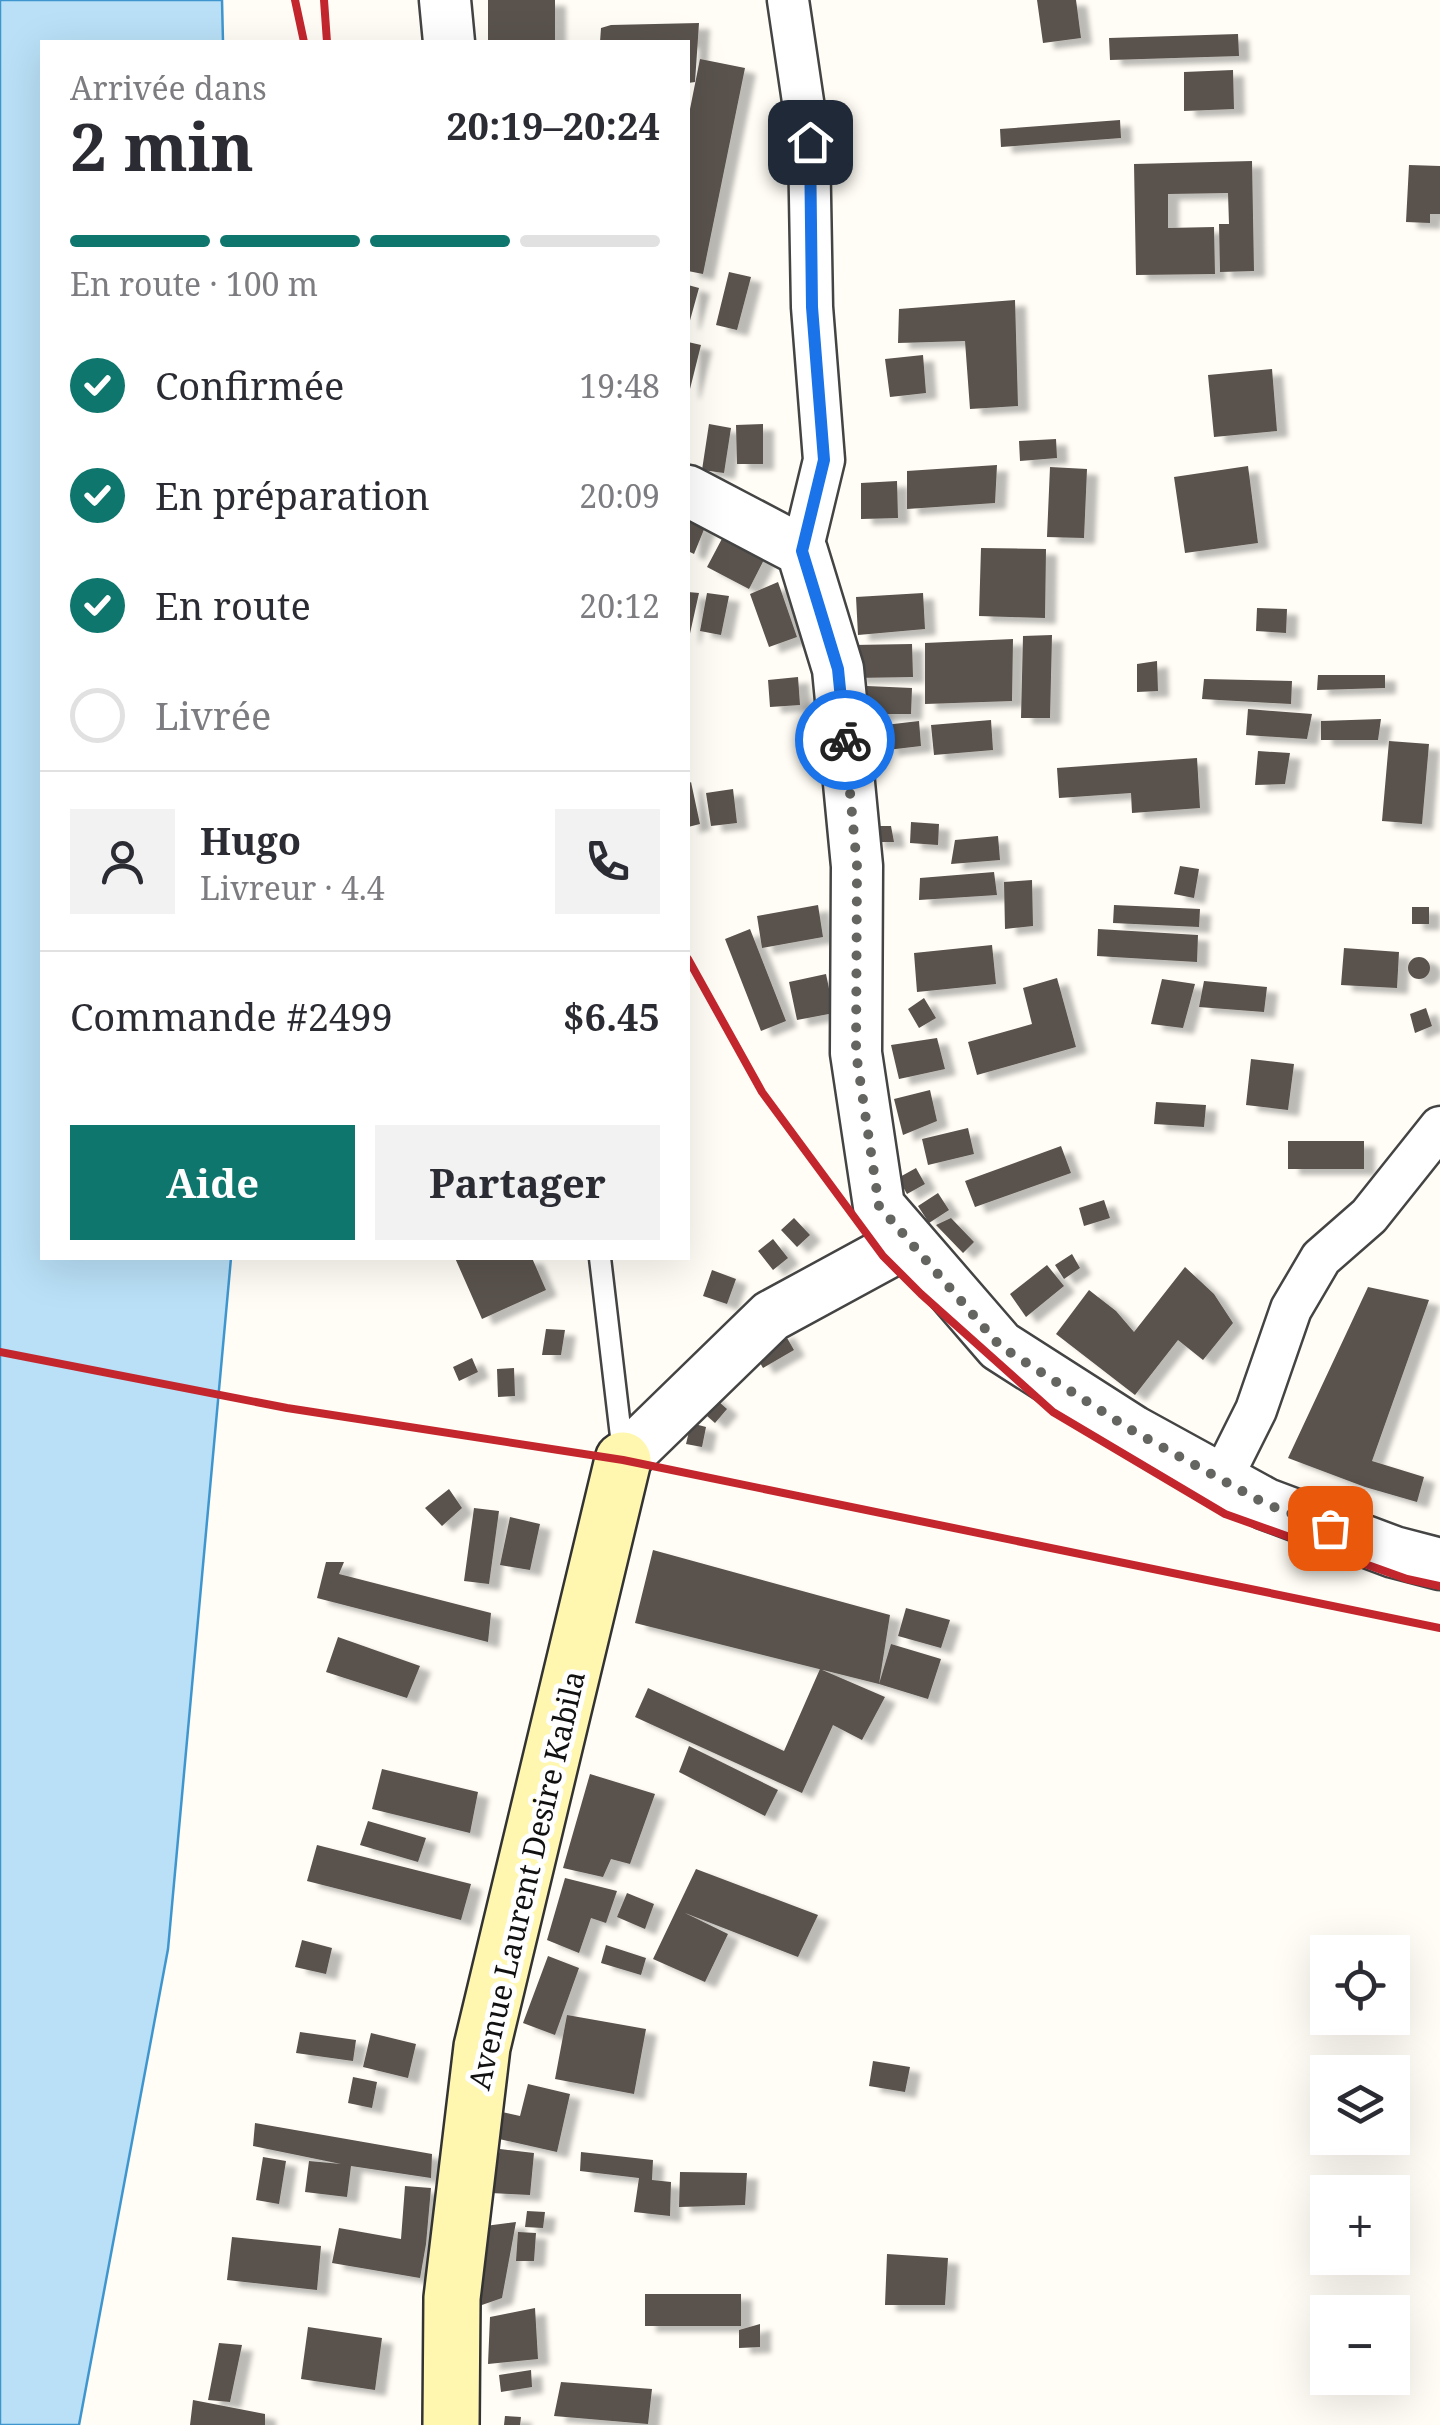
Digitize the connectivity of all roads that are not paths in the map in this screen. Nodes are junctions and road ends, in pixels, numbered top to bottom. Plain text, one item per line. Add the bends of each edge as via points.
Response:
1 (445, 0) edge
2 (788, 0) edge
3 (449, 40) edge
4 (690, 492) edge
5 (802, 551) junction
6 (1440, 1127) edge
7 (910, 1241) junction
8 (600, 1260) edge
9 (624, 1460) junction
10 (1221, 1480) junction
11 (1440, 1564) edge
12 (451, 2425) edge

1 - 3 street
2 - 5 street via 810,142 812,307 824,460
4 - 5 street
5 - 7 street via 838,669 857,866 856,1053 879,1206
6 - 10 street via 1368,1216 1322,1258 1291,1309 1256,1410
7 - 9 street via 771,1316
7 - 10 street via 1000,1346
8 - 9 lane
9 - 12 main road, Avenue Laurent Desire Kabila via 482,2047 452,2298
10 - 11 street via 1266,1504

